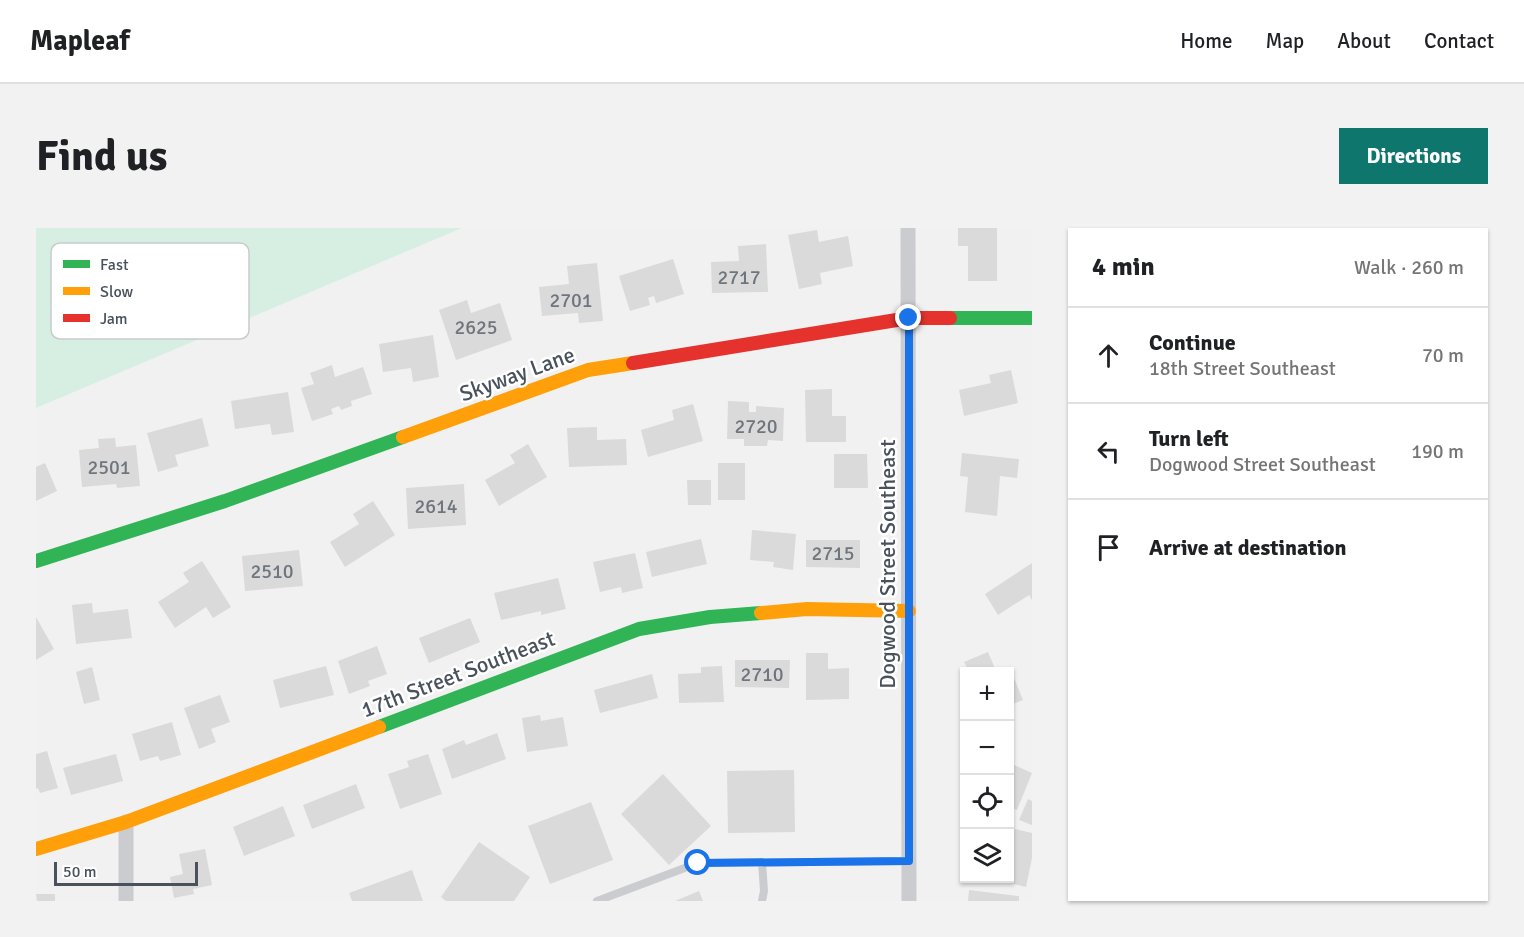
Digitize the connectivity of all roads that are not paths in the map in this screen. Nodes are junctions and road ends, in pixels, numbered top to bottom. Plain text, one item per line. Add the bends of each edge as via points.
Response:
1 (908, 228) edge
2 (909, 318) junction
3 (1032, 318) edge
4 (36, 561) edge
5 (909, 611) junction
6 (126, 822) junction
7 (36, 849) edge
8 (909, 861) junction
9 (762, 862) junction
10 (126, 901) edge
11 (597, 901) edge
12 (762, 901) edge
13 (909, 901) edge

1 - 2 street, Dogwood Street Southeast
2 - 3 street, Skyway Lane
2 - 4 street, Skyway Lane via 588,370 225,501
2 - 5 street, Dogwood Street Southeast
5 - 6 street, 17th Street Southeast via 807,609 710,617 639,629
5 - 8 street, Dogwood Street Southeast
6 - 7 street, 17th Street Southeast
6 - 10 street
8 - 9 lane
8 - 13 street, Dogwood Street Southeast
9 - 11 lane via 698,863
9 - 12 lane

